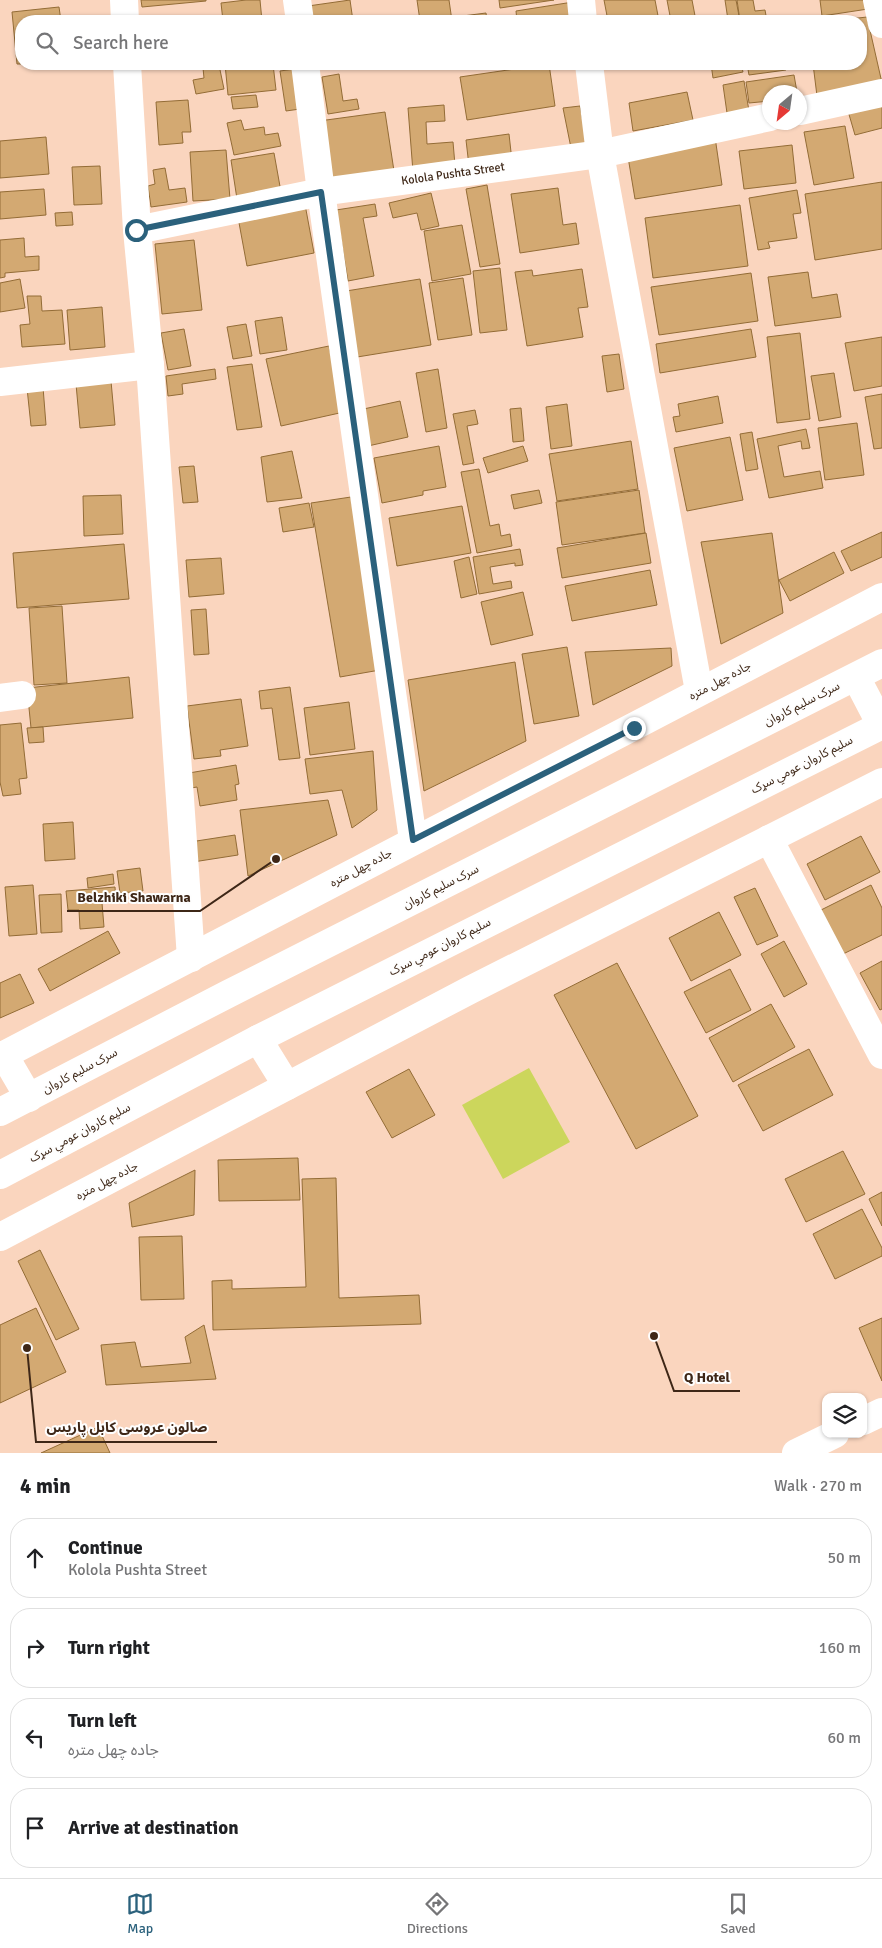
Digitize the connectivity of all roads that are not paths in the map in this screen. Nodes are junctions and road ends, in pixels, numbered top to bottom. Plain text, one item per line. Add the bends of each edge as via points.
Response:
1 (124, 0) edge
2 (297, 0) edge
3 (581, 0) edge
4 (877, 0) edge
5 (125, 15) edge
6 (299, 15) edge
7 (582, 15) edge
8 (882, 24) edge
9 (127, 70) edge
10 (306, 70) edge
11 (590, 70) edge
12 (882, 93) edge
13 (807, 109) edge
14 (762, 119) edge
15 (600, 154) junction
16 (321, 192) junction
17 (136, 230) junction
18 (150, 365) junction
19 (0, 382) edge
20 (882, 597) edge
21 (882, 663) edge
22 (856, 677) junction
23 (699, 691) junction
24 (882, 725) edge
25 (882, 782) edge
26 (770, 839) junction
27 (413, 840) junction
28 (191, 958) junction
29 (258, 1039) junction
30 (882, 1055) edge
31 (2, 1056) edge
32 (287, 1086) junction
33 (29, 1098) junction
34 (0, 1112) edge
35 (0, 1175) edge
36 (0, 1237) edge
37 (882, 1412) edge
38 (867, 1419) edge
39 (828, 1438) edge
40 (796, 1453) edge

1 - 5 street
2 - 6 street
3 - 7 street
4 - 8 street
9 - 17 street
10 - 16 street
11 - 15 street
12 - 13 street
14 - 15 street, Kolola Pushta Street
15 - 16 street, Kolola Pushta Street
15 - 23 street
16 - 17 street, Kolola Pushta Street
16 - 27 street
17 - 18 street
18 - 19 street
18 - 28 street
20 - 23 street, جاده چهل متره
21 - 22 street, سرک سلیم کاروان
22 - 24 street
22 - 33 street, سرک سلیم کاروان
23 - 27 street, جاده چهل متره via 634,728
24 - 29 street, سلیم کاروان عومي سړک
25 - 26 street, جاده چهل متره
26 - 30 street
26 - 32 street, جاده چهل متره
27 - 28 street, جاده چهل متره
28 - 31 street, جاده چهل متره
29 - 32 street
29 - 35 street, سلیم کاروان عومي سړک
31 - 33 street
32 - 36 street, جاده چهل متره
33 - 34 street, سرک سلیم کاروان
37 - 38 street
39 - 40 street

